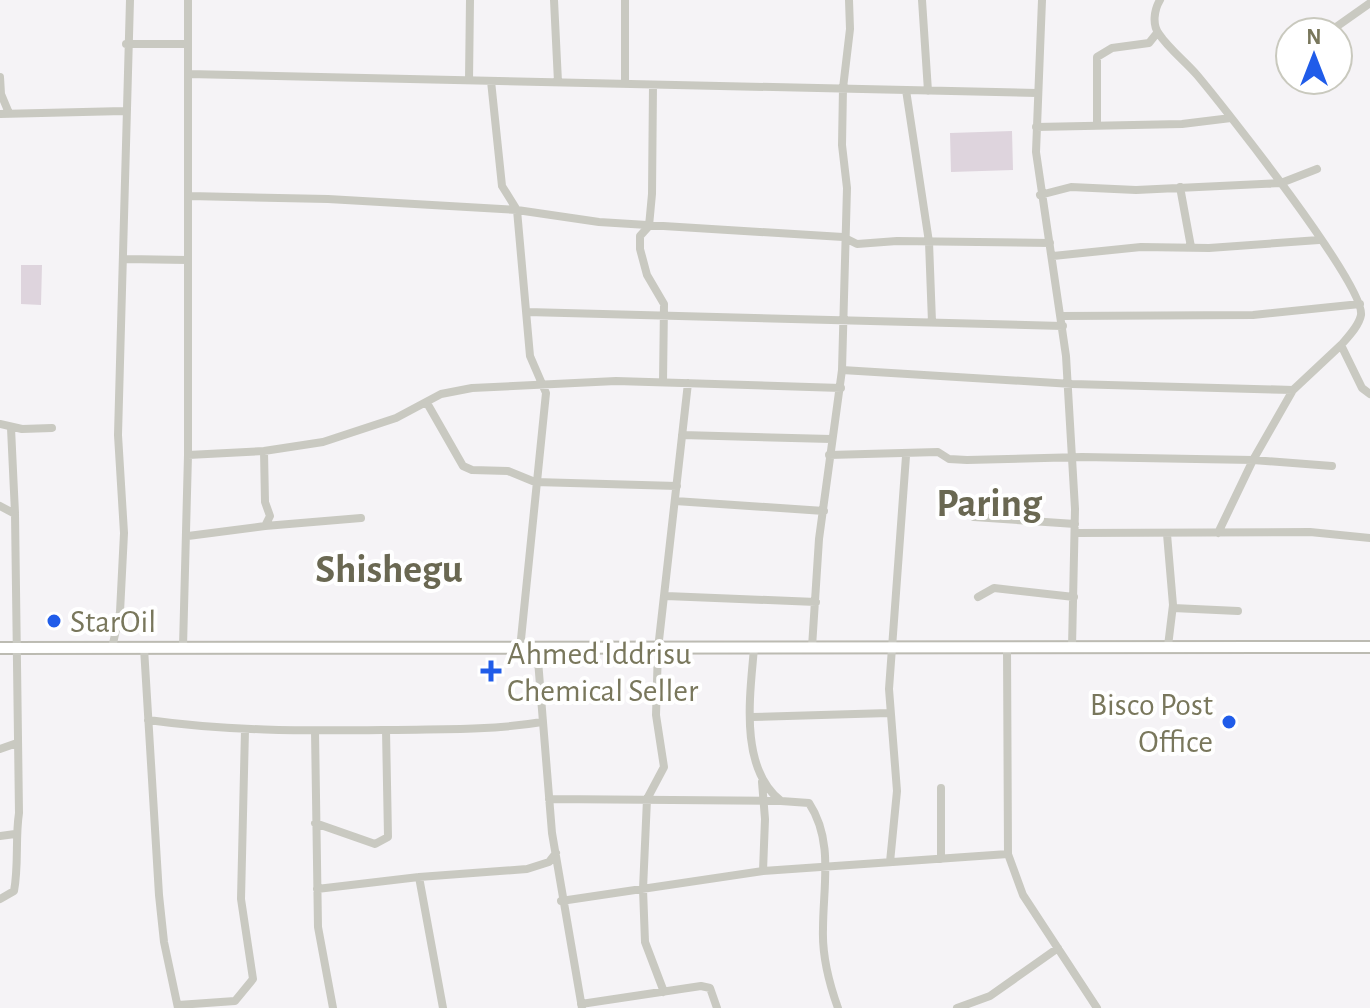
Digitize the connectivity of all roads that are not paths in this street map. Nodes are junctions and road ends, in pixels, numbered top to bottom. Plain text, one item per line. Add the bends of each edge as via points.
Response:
1 (130, 0) edge
2 (188, 0) edge
3 (470, 0) edge
4 (554, 0) edge
5 (625, 0) edge
6 (849, 0) edge
7 (922, 0) edge
8 (1042, 0) edge
9 (1160, 0) edge
10 (1370, 3) edge
11 (1352, 16) edge
12 (1157, 33) junction
13 (1149, 43) junction
14 (126, 44) junction
15 (188, 44) junction
16 (1174, 49) junction
17 (188, 74) junction
18 (0, 77) edge
19 (469, 80) junction
20 (491, 81) junction
21 (558, 82) junction
22 (625, 84) junction
23 (653, 85) junction
24 (843, 88) junction
25 (906, 90) junction
26 (928, 91) junction
27 (1037, 93) junction
28 (124, 111) junction
29 (5, 114) edge
30 (1231, 118) junction
31 (1097, 125) junction
32 (1036, 127) junction
33 (1317, 169) dead end
34 (1281, 183) junction
35 (1180, 187) junction
36 (1040, 195) junction
37 (189, 196) junction
38 (517, 210) junction
39 (649, 226) junction
40 (843, 237) junction
41 (1319, 240) junction
42 (929, 242) junction
43 (1050, 243) junction
44 (1191, 247) junction
45 (1053, 256) junction
46 (126, 259) junction
47 (187, 260) junction
48 (1360, 304) junction
49 (527, 312) junction
50 (665, 315) junction
51 (1061, 316) junction
52 (844, 320) junction
53 (932, 322) junction
54 (1063, 326) junction
55 (1341, 345) junction
56 (842, 370) junction
57 (663, 382) junction
58 (688, 383) junction
59 (1067, 383) junction
60 (545, 386) junction
61 (841, 388) junction
62 (1293, 390) junction
63 (1370, 394) edge
64 (427, 403) junction
65 (0, 424) edge
66 (11, 428) junction
67 (52, 428) dead end
68 (682, 435) junction
69 (831, 439) junction
70 (264, 451) junction
71 (188, 455) junction
72 (829, 455) junction
73 (906, 456) junction
74 (1072, 458) junction
75 (1253, 460) junction
76 (1332, 466) dead end
77 (535, 482) junction
78 (677, 486) junction
79 (14, 491) junction
80 (675, 501) junction
81 (0, 503) edge
82 (824, 511) junction
83 (15, 514) junction
84 (974, 517) dead end
85 (361, 518) dead end
86 (265, 526) junction
87 (1076, 528) junction
88 (1218, 533) junction
89 (1167, 534) junction
90 (188, 536) junction
91 (1370, 538) edge
92 (666, 596) junction
93 (978, 597) dead end
94 (1074, 597) junction
95 (816, 602) junction
96 (1173, 608) junction
97 (1238, 611) dead end
98 (1168, 646) junction
99 (183, 647) junction
100 (812, 647) junction
101 (891, 647) junction
102 (1072, 647) junction
103 (1370, 647) edge
104 (0, 648) edge
105 (17, 648) junction
106 (112, 648) junction
107 (144, 648) junction
108 (537, 648) junction
109 (754, 648) junction
110 (1007, 648) junction
111 (520, 649) junction
112 (658, 649) junction
113 (889, 713) junction
114 (752, 717) junction
115 (148, 720) junction
116 (542, 722) junction
117 (245, 730) junction
118 (386, 730) junction
119 (315, 731) junction
120 (17, 743) junction
121 (0, 749) edge
122 (762, 781) junction
123 (941, 788) dead end
124 (549, 799) junction
125 (647, 799) junction
126 (781, 801) junction
127 (764, 803) junction
128 (315, 823) junction
129 (15, 834) junction
130 (0, 836) edge
131 (556, 853) junction
132 (1008, 854) junction
133 (941, 859) junction
134 (890, 862) junction
135 (826, 869) junction
136 (763, 871) junction
137 (419, 877) junction
138 (317, 889) junction
139 (643, 889) junction
140 (0, 899) edge
141 (561, 901) junction
142 (1058, 948) junction
143 (664, 992) junction
144 (178, 1006) edge
145 (582, 1006) edge
146 (333, 1008) edge
147 (443, 1008) edge
148 (717, 1008) edge
149 (838, 1008) edge
150 (957, 1008) edge
151 (1097, 1008) edge

1 - 14 street
2 - 15 street
3 - 19 street
4 - 21 street
5 - 22 street
6 - 24 street
7 - 26 street
8 - 27 street
9 - 12 street via 1154,11
10 - 11 street
12 - 13 street
12 - 16 street
13 - 16 street
13 - 31 street via 1108,49 1097,57
14 - 15 street
14 - 28 street
15 - 17 street
16 - 30 street
17 - 19 street
17 - 37 street
18 - 29 street
19 - 20 street
20 - 21 street
20 - 38 street via 502,186
21 - 22 street
22 - 23 street
23 - 24 street
23 - 39 street
24 - 25 street
24 - 40 street
25 - 26 street
25 - 42 street
26 - 27 street
27 - 32 street
28 - 29 street
28 - 46 street
30 - 31 street
30 - 34 street
31 - 32 street
32 - 36 street
33 - 34 street
34 - 35 street
34 - 41 street
35 - 36 street via 1071,187
35 - 44 street
36 - 43 street
37 - 38 street
37 - 47 street
38 - 39 street
38 - 49 street
39 - 40 street
39 - 50 street via 640,236 642,262
40 - 42 street via 857,244
40 - 52 street
41 - 44 street
41 - 48 street
42 - 43 street
42 - 53 street
43 - 45 street
44 - 45 street
45 - 51 street
46 - 47 street
46 - 106 street via 118,435 124,533
47 - 71 street
48 - 51 street via 1265,315
48 - 55 street via 1359,322
49 - 50 street
49 - 60 street via 530,356
50 - 52 street
50 - 57 street
51 - 54 street
52 - 53 street
52 - 56 street
53 - 54 street
54 - 59 street
55 - 62 street
55 - 63 street
56 - 59 street
56 - 61 street
57 - 58 street
57 - 60 street
58 - 61 street
58 - 68 street
59 - 62 street
59 - 74 street
60 - 64 street via 472,388 441,394
60 - 77 street
61 - 69 street
62 - 75 street
64 - 70 street via 323,442
64 - 77 street via 463,466 508,471
65 - 66 street
66 - 67 street
66 - 79 street
68 - 69 street
68 - 78 street
69 - 72 street
70 - 71 street
70 - 86 street via 270,516
71 - 90 street
72 - 73 street
72 - 82 street
73 - 74 street via 938,452 967,460
73 - 101 street
74 - 75 street
74 - 87 street
75 - 76 street
75 - 88 street
77 - 78 street
77 - 111 street
78 - 80 street
79 - 81 street
79 - 83 street
80 - 82 street
80 - 92 street
81 - 83 street
82 - 95 street
83 - 105 street
84 - 87 street
85 - 86 street
86 - 90 street
87 - 89 street
87 - 94 street
88 - 89 street
88 - 91 street via 1310,532
89 - 96 street
90 - 99 street
92 - 95 street
92 - 112 street
93 - 94 street via 994,588
94 - 102 street
95 - 100 street
96 - 97 street
96 - 98 street
98 - 102 main road
98 - 103 main road
99 - 107 main road
99 - 111 main road
100 - 101 main road
100 - 109 main road
101 - 110 main road
101 - 113 street
102 - 110 main road
104 - 105 main road
105 - 106 main road
105 - 120 street
106 - 107 main road
107 - 115 street
108 - 111 main road
108 - 112 main road
108 - 116 street
109 - 112 main road
109 - 114 street
110 - 132 street
112 - 125 street via 656,715 664,767
113 - 114 street
113 - 134 street via 897,791
114 - 122 street via 755,763
115 - 117 street
115 - 144 street via 164,942
116 - 118 street via 465,731
116 - 124 street
117 - 119 street
117 - 144 street via 241,899 253,979 235,1001
118 - 119 street
118 - 128 street via 388,837 375,844
119 - 128 street
120 - 121 street
120 - 129 street
122 - 126 street
122 - 127 street
123 - 133 street
124 - 125 street
124 - 131 street
125 - 127 street
125 - 139 street
126 - 127 street
126 - 135 street via 809,803 813,809 826,842
127 - 136 street
128 - 138 street
129 - 130 street
129 - 140 street via 14,891
131 - 137 street via 540,867
131 - 141 street
132 - 133 street
132 - 142 street via 1023,895
133 - 134 street
134 - 135 street
135 - 136 street
135 - 149 street via 825,963
136 - 139 street
137 - 138 street
137 - 147 street
138 - 146 street via 318,927
139 - 141 street
139 - 143 street via 645,942
141 - 145 street
142 - 150 street via 990,996
142 - 151 street
143 - 145 street
143 - 148 street via 710,988

